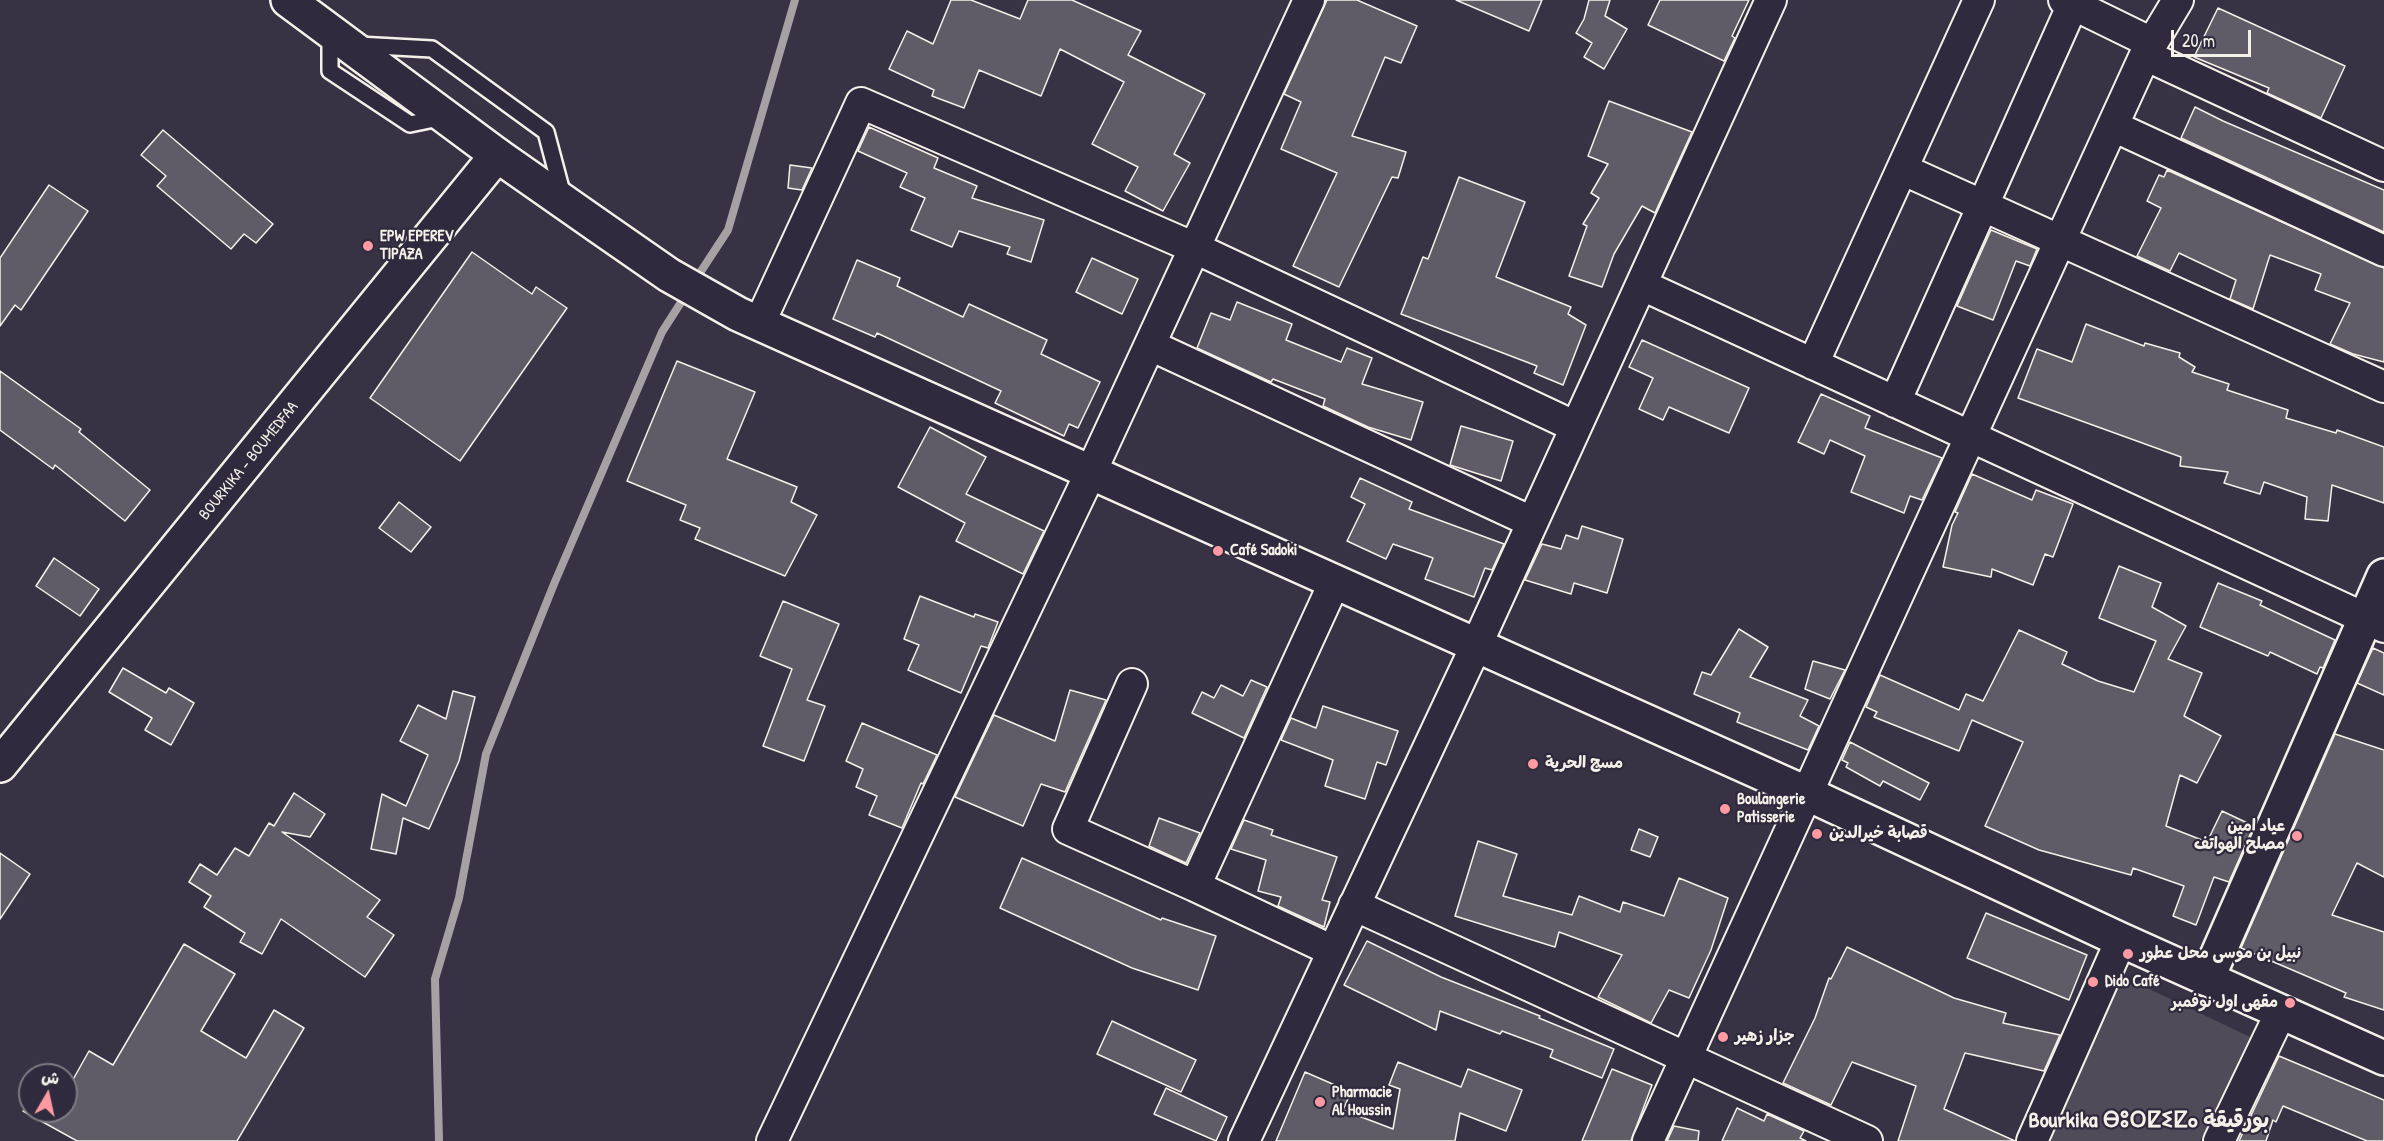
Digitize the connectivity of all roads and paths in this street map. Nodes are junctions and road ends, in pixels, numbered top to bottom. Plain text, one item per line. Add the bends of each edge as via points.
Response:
1 (288, 0) edge
2 (1309, 0) edge
3 (1771, 0) edge
4 (1979, 0) edge
5 (2178, 0) edge
6 (2069, 2) edge
7 (339, 38) junction
8 (2149, 49) junction
9 (2113, 126) junction
10 (497, 155) junction
11 (2384, 166) edge
12 (1904, 170) junction
13 (564, 202) junction
14 (1984, 206) junction
15 (2060, 241) junction
16 (1195, 248) junction
17 (2384, 251) edge
18 (1642, 285) junction
19 (749, 318) junction
20 (1150, 345) junction
21 (1813, 364) junction
22 (2384, 387) edge
23 (1895, 402) junction
24 (1576, 427) junction
25 (1970, 437) junction
26 (1090, 474) junction
27 (1532, 522) junction
28 (2384, 576) edge
29 (1335, 581) junction
30 (2374, 622) edge
31 (1477, 644) junction
32 (1132, 684) dead end
33 (0, 765) edge
34 (1808, 794) junction
35 (1195, 886) junction
36 (1354, 905) junction
37 (2121, 940) junction
38 (1333, 951) junction
39 (2207, 979) junction
40 (2281, 1012) junction
41 (1685, 1057) junction
42 (2384, 1058) edge
43 (772, 1141) edge
44 (1245, 1141) edge
45 (1648, 1141) edge
46 (1867, 1141) edge
47 (2032, 1141) edge
48 (2219, 1141) edge

1 - 7 main road
2 - 16 street
3 - 18 street
4 - 12 street
5 - 8 street
6 - 8 street
6 - 14 street
7 - 10 main road
7 - 13 lane via 432,49 546,132
8 - 9 street
8 - 11 street
9 - 15 street
9 - 17 street
10 - 13 main road
10 - 33 main road, BOURKIKA - BOUMEDFAA
12 - 14 street
12 - 21 street
13 - 19 main road via 669,275
14 - 15 street
14 - 23 street
15 - 22 street
15 - 25 street
16 - 19 street via 861,103
16 - 20 street
16 - 24 street
18 - 21 street
18 - 24 street
19 - 26 main road
20 - 26 street
20 - 27 street
21 - 23 street
23 - 25 street
24 - 27 street
25 - 30 street
25 - 34 street
26 - 29 main road
26 - 43 street
27 - 31 street
28 - 30 main road
29 - 31 main road
29 - 35 street
30 - 39 main road
31 - 34 main road
31 - 36 street
32 - 35 street via 1068,829
34 - 37 main road
34 - 41 street
35 - 38 street
36 - 38 street
36 - 41 street
37 - 39 main road
37 - 47 street
38 - 44 street
39 - 40 main road
40 - 42 main road
40 - 48 street
41 - 45 street
41 - 46 street

